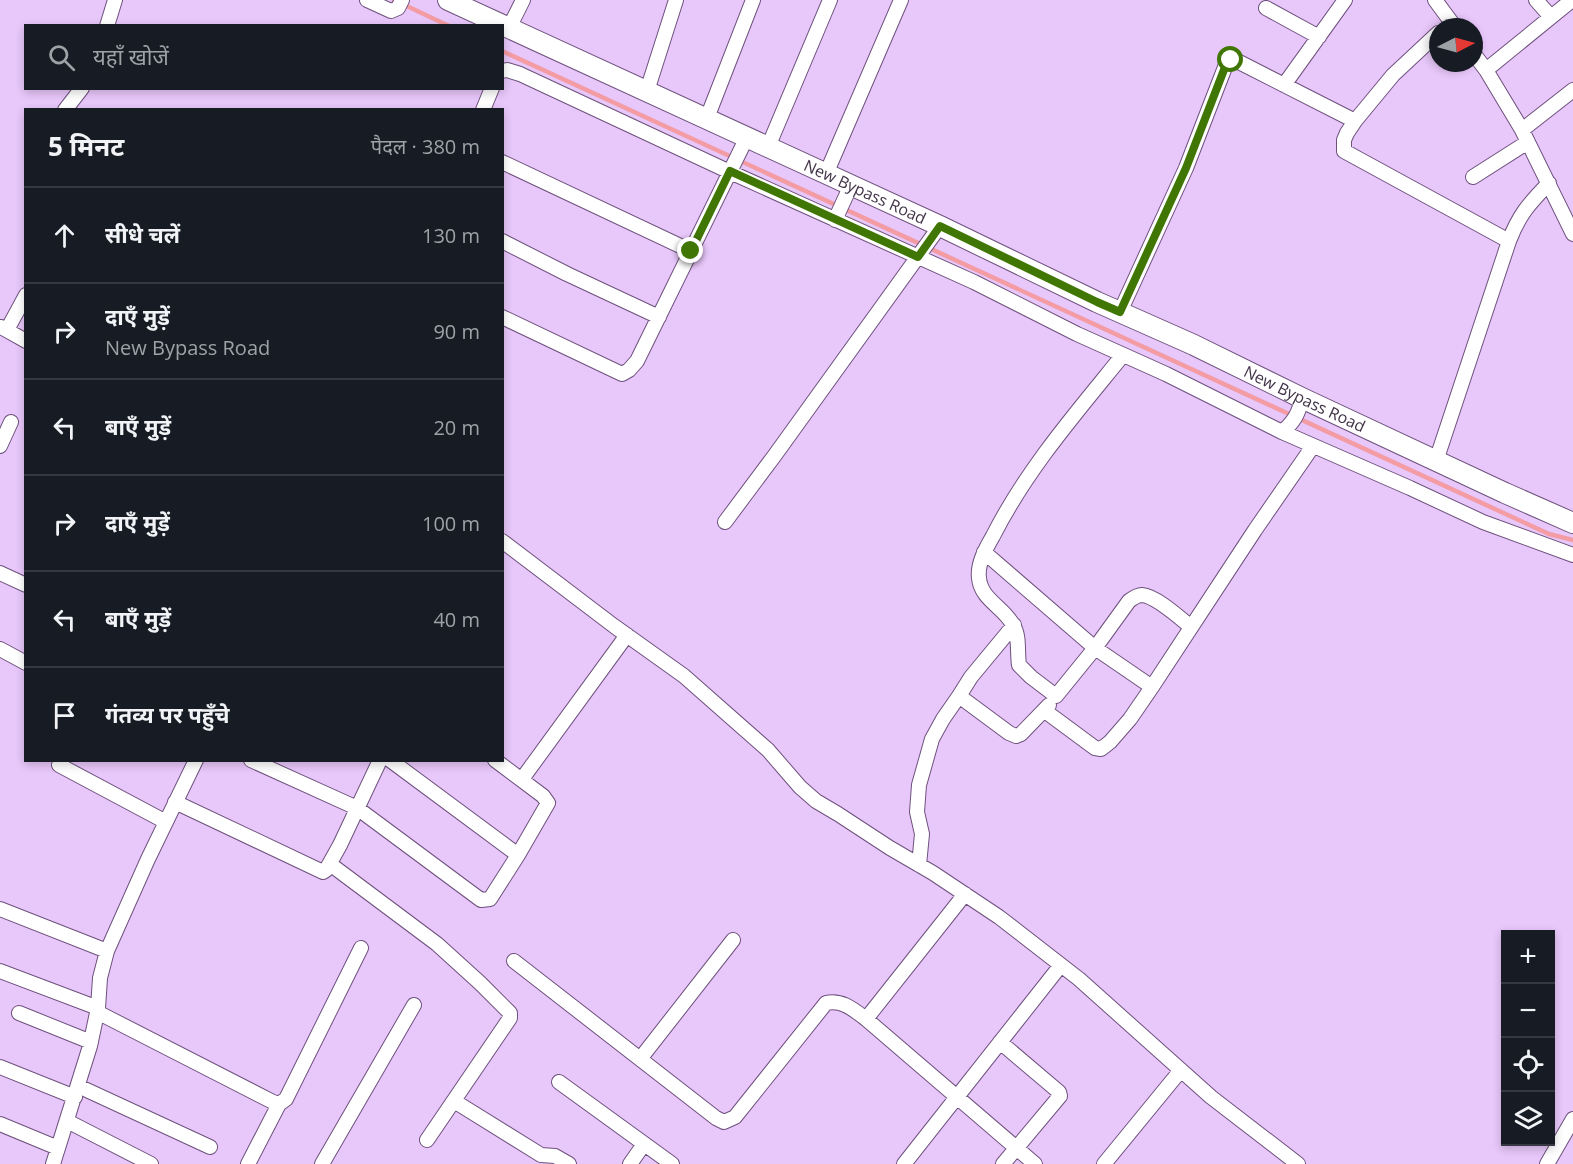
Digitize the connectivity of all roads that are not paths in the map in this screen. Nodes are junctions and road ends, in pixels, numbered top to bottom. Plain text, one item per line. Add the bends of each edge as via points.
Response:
1 (115, 0) edge
2 (367, 0) edge
3 (448, 0) edge
4 (523, 0) edge
5 (676, 0) edge
6 (753, 0) edge
7 (830, 0) edge
8 (901, 0) edge
9 (1345, 0) edge
10 (1435, 0) edge
11 (1536, 0) edge
12 (1572, 0) edge
13 (400, 4) edge
14 (1266, 8) dead end
15 (1551, 17) junction
16 (1446, 18) edge
17 (109, 24) edge
18 (500, 24) edge
19 (504, 26) edge
20 (509, 28) junction
21 (1319, 37) junction
22 (1429, 41) edge
23 (1483, 66) edge
24 (1486, 70) junction
25 (504, 71) edge
26 (1284, 85) junction
27 (80, 90) edge
28 (491, 90) edge
29 (1573, 90) edge
30 (647, 91) junction
31 (67, 108) edge
32 (484, 108) edge
33 (707, 118) junction
34 (1355, 121) junction
35 (1525, 136) junction
36 (747, 137) junction
37 (768, 147) junction
38 (504, 163) edge
39 (733, 163) junction
40 (826, 174) junction
41 (1473, 177) dead end
42 (1549, 183) junction
43 (842, 204) junction
44 (1573, 234) edge
45 (1509, 241) junction
46 (504, 242) edge
47 (927, 244) junction
48 (691, 251) junction
49 (24, 297) edge
50 (1120, 312) junction
51 (659, 316) junction
52 (504, 318) edge
53 (4, 328) edge
54 (24, 340) edge
55 (1123, 355) junction
56 (1300, 405) junction
57 (11, 422) dead end
58 (1287, 428) junction
59 (0, 446) edge
60 (1312, 446) junction
61 (1436, 461) junction
62 (725, 522) dead end
63 (1573, 522) edge
64 (504, 543) edge
65 (984, 552) junction
66 (1573, 555) edge
67 (0, 573) edge
68 (24, 584) edge
69 (1014, 625) junction
70 (1191, 627) junction
71 (627, 635) junction
72 (995, 646) junction
73 (1095, 648) junction
74 (0, 649) edge
75 (24, 662) edge
76 (1019, 665) junction
77 (1152, 687) junction
78 (959, 696) junction
79 (1056, 696) junction
80 (1045, 711) junction
81 (195, 762) edge
82 (256, 762) edge
83 (379, 762) edge
84 (393, 762) edge
85 (498, 762) edge
86 (59, 765) dead end
87 (522, 779) junction
88 (176, 802) junction
89 (357, 807) junction
90 (166, 822) junction
91 (518, 855) junction
92 (330, 864) junction
93 (919, 865) junction
94 (965, 894) junction
95 (0, 909) edge
96 (733, 940) dead end
97 (361, 948) dead end
98 (107, 951) junction
99 (514, 961) dead end
100 (1061, 965) junction
101 (0, 971) edge
102 (414, 1005) dead end
103 (97, 1010) junction
104 (19, 1013) dead end
105 (866, 1019) junction
106 (91, 1042) junction
107 (1000, 1042) junction
108 (640, 1059) junction
109 (0, 1067) edge
110 (1181, 1070) junction
111 (559, 1082) dead end
112 (76, 1091) junction
113 (956, 1096) junction
114 (454, 1101) junction
115 (279, 1104) junction
116 (1573, 1119) edge
117 (67, 1121) junction
118 (0, 1124) edge
119 (428, 1140) dead end
120 (644, 1144) junction
121 (210, 1147) dead end
122 (58, 1148) junction
123 (1016, 1149) junction
124 (53, 1164) edge
125 (151, 1164) edge
126 (248, 1164) edge
127 (322, 1164) edge
128 (569, 1164) edge
129 (630, 1164) edge
130 (672, 1164) edge
131 (904, 1164) edge
132 (1003, 1164) edge
133 (1035, 1164) edge
134 (1104, 1164) edge
135 (1298, 1164) edge
136 (1547, 1164) edge

1 - 17 street
2 - 13 street via 390,11
3 - 18 main road, New Bypass Road
4 - 20 street
5 - 30 street
6 - 33 street
7 - 37 street
8 - 40 street
9 - 21 street
10 - 16 street
11 - 15 street
12 - 15 street
14 - 21 street
15 - 24 street
19 - 20 main road, New Bypass Road
20 - 30 main road, New Bypass Road
21 - 26 street
22 - 34 street via 1393,75
23 - 24 street
24 - 35 street
25 - 39 street
26 - 34 street
26 - 50 street via 1237,61 1227,62 1186,168
27 - 31 street
28 - 32 street
29 - 35 street
30 - 33 main road, New Bypass Road
33 - 36 main road, New Bypass Road
34 - 45 street via 1344,140 1344,151
35 - 41 street
35 - 42 street
36 - 37 main road, New Bypass Road
36 - 39 street
37 - 40 main road, New Bypass Road
38 - 48 street
39 - 43 street
39 - 48 street
40 - 43 main road, New Bypass Road
42 - 44 street
42 - 45 street via 1528,204
43 - 47 main road, New Bypass Road
43 - 47 street
45 - 61 street
46 - 51 street
47 - 50 main road, New Bypass Road
47 - 55 street via 974,282
47 - 62 street
48 - 51 street
49 - 53 street
50 - 56 main road, New Bypass Road via 1194,345
51 - 52 street via 637,361 622,374
53 - 54 street
55 - 58 street
55 - 65 street via 1042,455
56 - 58 street
56 - 61 main road, New Bypass Road
57 - 59 street
58 - 60 street
60 - 66 street via 1483,522
60 - 70 street
61 - 63 main road, New Bypass Road
64 - 71 street
65 - 69 street via 978,575 980,585
65 - 73 street
67 - 68 street
69 - 72 street
69 - 76 street
70 - 73 street via 1154,599 1136,596
70 - 77 street
71 - 87 street
71 - 93 street via 684,676 768,750 816,801
72 - 76 street
72 - 78 street
73 - 77 street
73 - 79 street
74 - 75 street
76 - 79 street
77 - 80 street via 1130,719 1101,748 1095,748
78 - 80 street via 1016,736
78 - 93 street via 932,739 919,785
79 - 80 street
81 - 88 street
82 - 89 street
83 - 89 street
84 - 91 street
85 - 87 street
86 - 90 street
87 - 91 street via 548,803
88 - 90 street
88 - 92 street via 323,872
89 - 91 street via 481,900 490,899
89 - 92 street
90 - 98 street
92 - 114 street via 437,944 510,1013
93 - 94 street
94 - 100 street
94 - 105 street
95 - 98 street
96 - 108 street
97 - 115 street via 286,1099
98 - 103 street
99 - 108 street
100 - 107 street
100 - 110 street
101 - 103 street
102 - 127 street
103 - 106 street
103 - 115 street
104 - 106 street
105 - 108 street via 847,1005 826,1003 735,1117 724,1122
105 - 113 street
106 - 112 street
107 - 113 street
107 - 123 street via 1060,1096
109 - 112 street
110 - 134 street
110 - 135 street
111 - 120 street
112 - 117 street
112 - 121 street
113 - 123 street
113 - 131 street
114 - 119 street
114 - 128 street via 541,1155 555,1156
115 - 126 street
116 - 136 street
117 - 122 street
117 - 125 street
118 - 122 street
120 - 129 street
120 - 130 street
122 - 124 street
123 - 132 street
123 - 133 street

